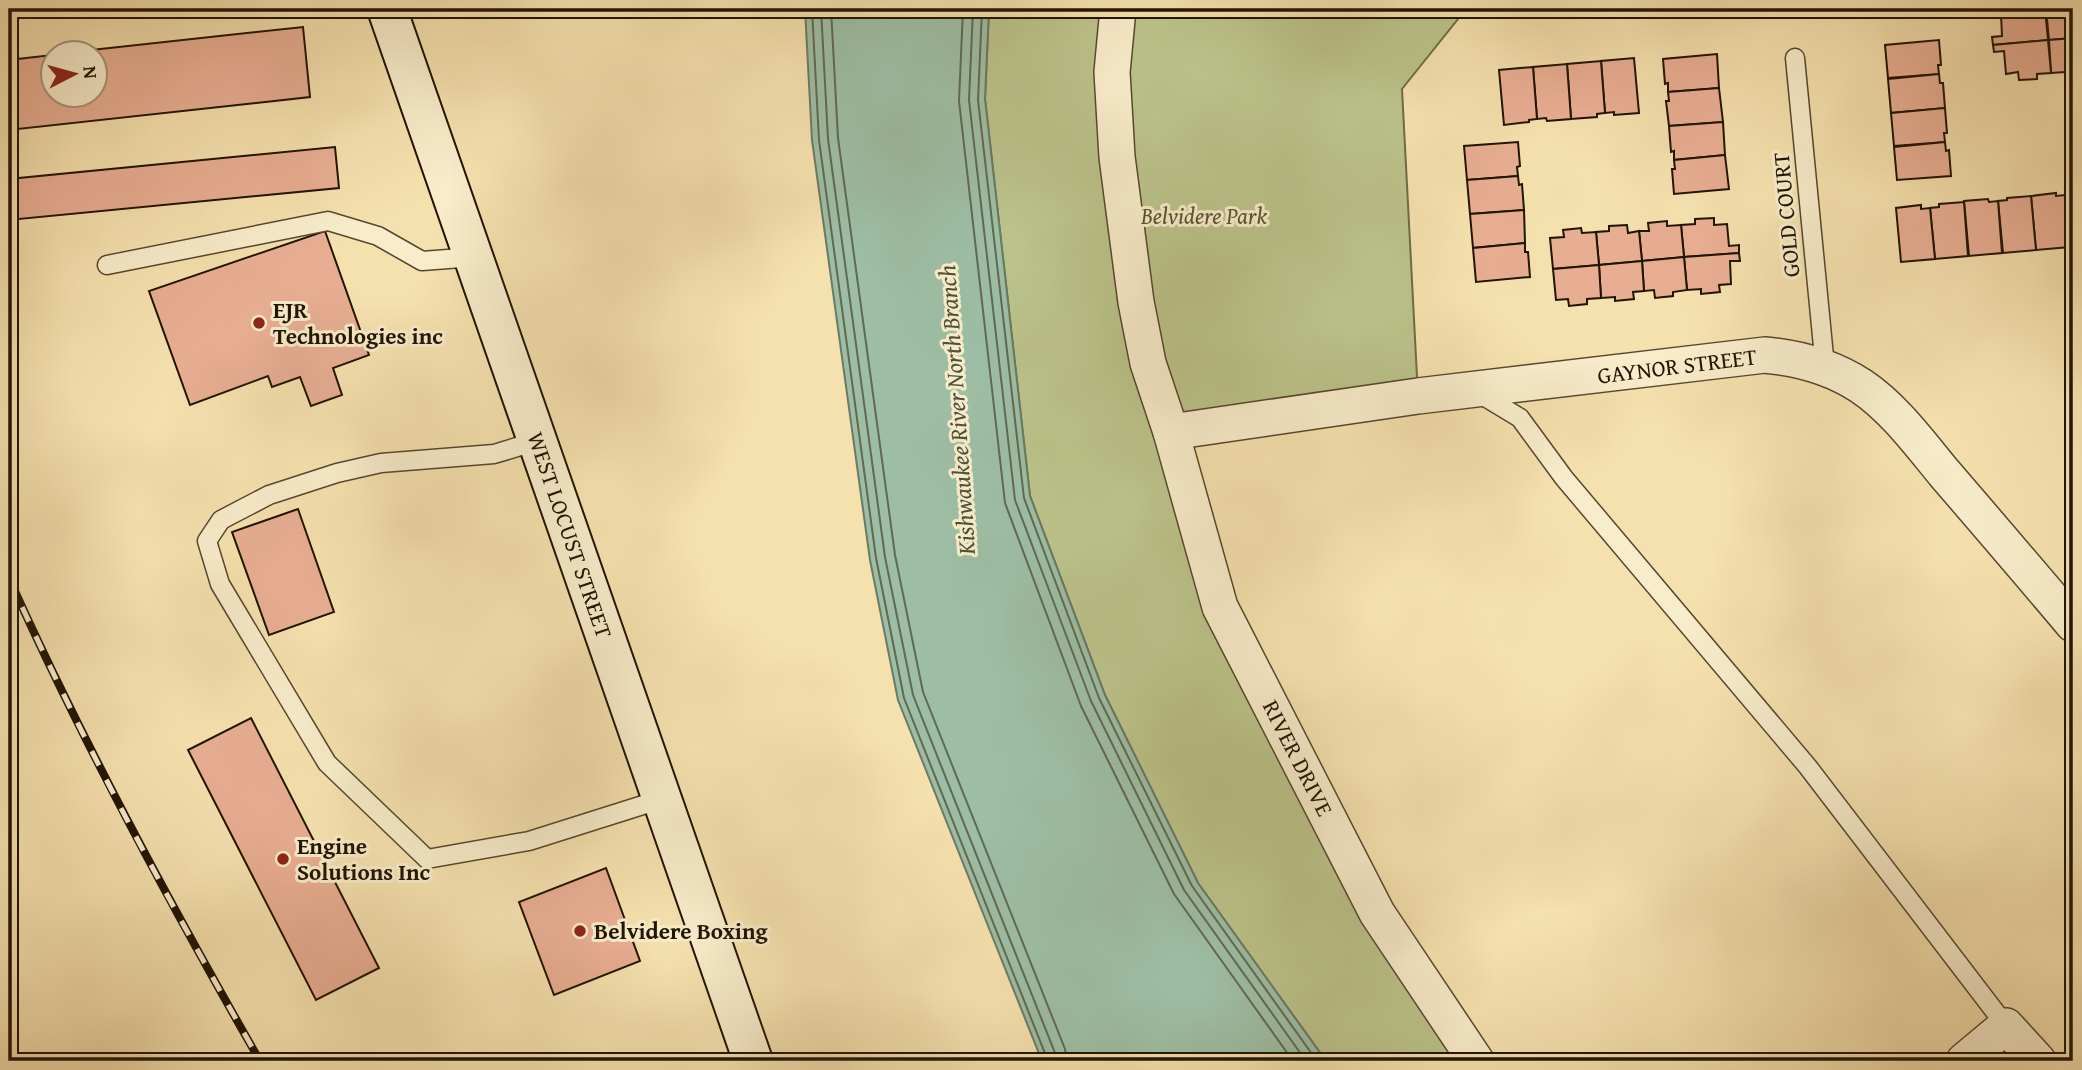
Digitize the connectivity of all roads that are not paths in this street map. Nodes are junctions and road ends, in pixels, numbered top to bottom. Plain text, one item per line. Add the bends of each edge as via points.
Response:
1 (387, 9) edge
2 (1118, 9) edge
3 (1796, 58) dead end
4 (474, 257) junction
5 (107, 265) dead end
6 (1825, 367) junction
7 (1474, 390) junction
8 (1171, 432) junction
9 (537, 440) junction
10 (2073, 624) edge
11 (662, 799) junction
12 (2006, 1026) junction
13 (753, 1061) edge
14 (1476, 1061) edge
15 (1964, 1061) edge
16 (2038, 1061) edge

1 - 4 street, WEST LOCUST STREET
2 - 8 street, RIVER DRIVE via 1112,72 1136,302 1148,363
3 - 6 lane, GOLD COURT
4 - 5 lane via 422,261 377,236 328,221
4 - 9 street, WEST LOCUST STREET
6 - 7 street, GAYNOR STREET via 1765,355
6 - 10 street, GAYNOR STREET via 1864,388 1900,421
7 - 8 street, GAYNOR STREET
7 - 12 lane via 1520,418 1564,478 1808,767
8 - 14 street, RIVER DRIVE via 1220,607 1377,913
9 - 11 street, WEST LOCUST STREET
9 - 11 lane via 494,454 381,463 269,495 221,520 207,541 220,584 327,763 426,859 529,841
11 - 13 street, WEST LOCUST STREET
12 - 15 street
12 - 16 street

